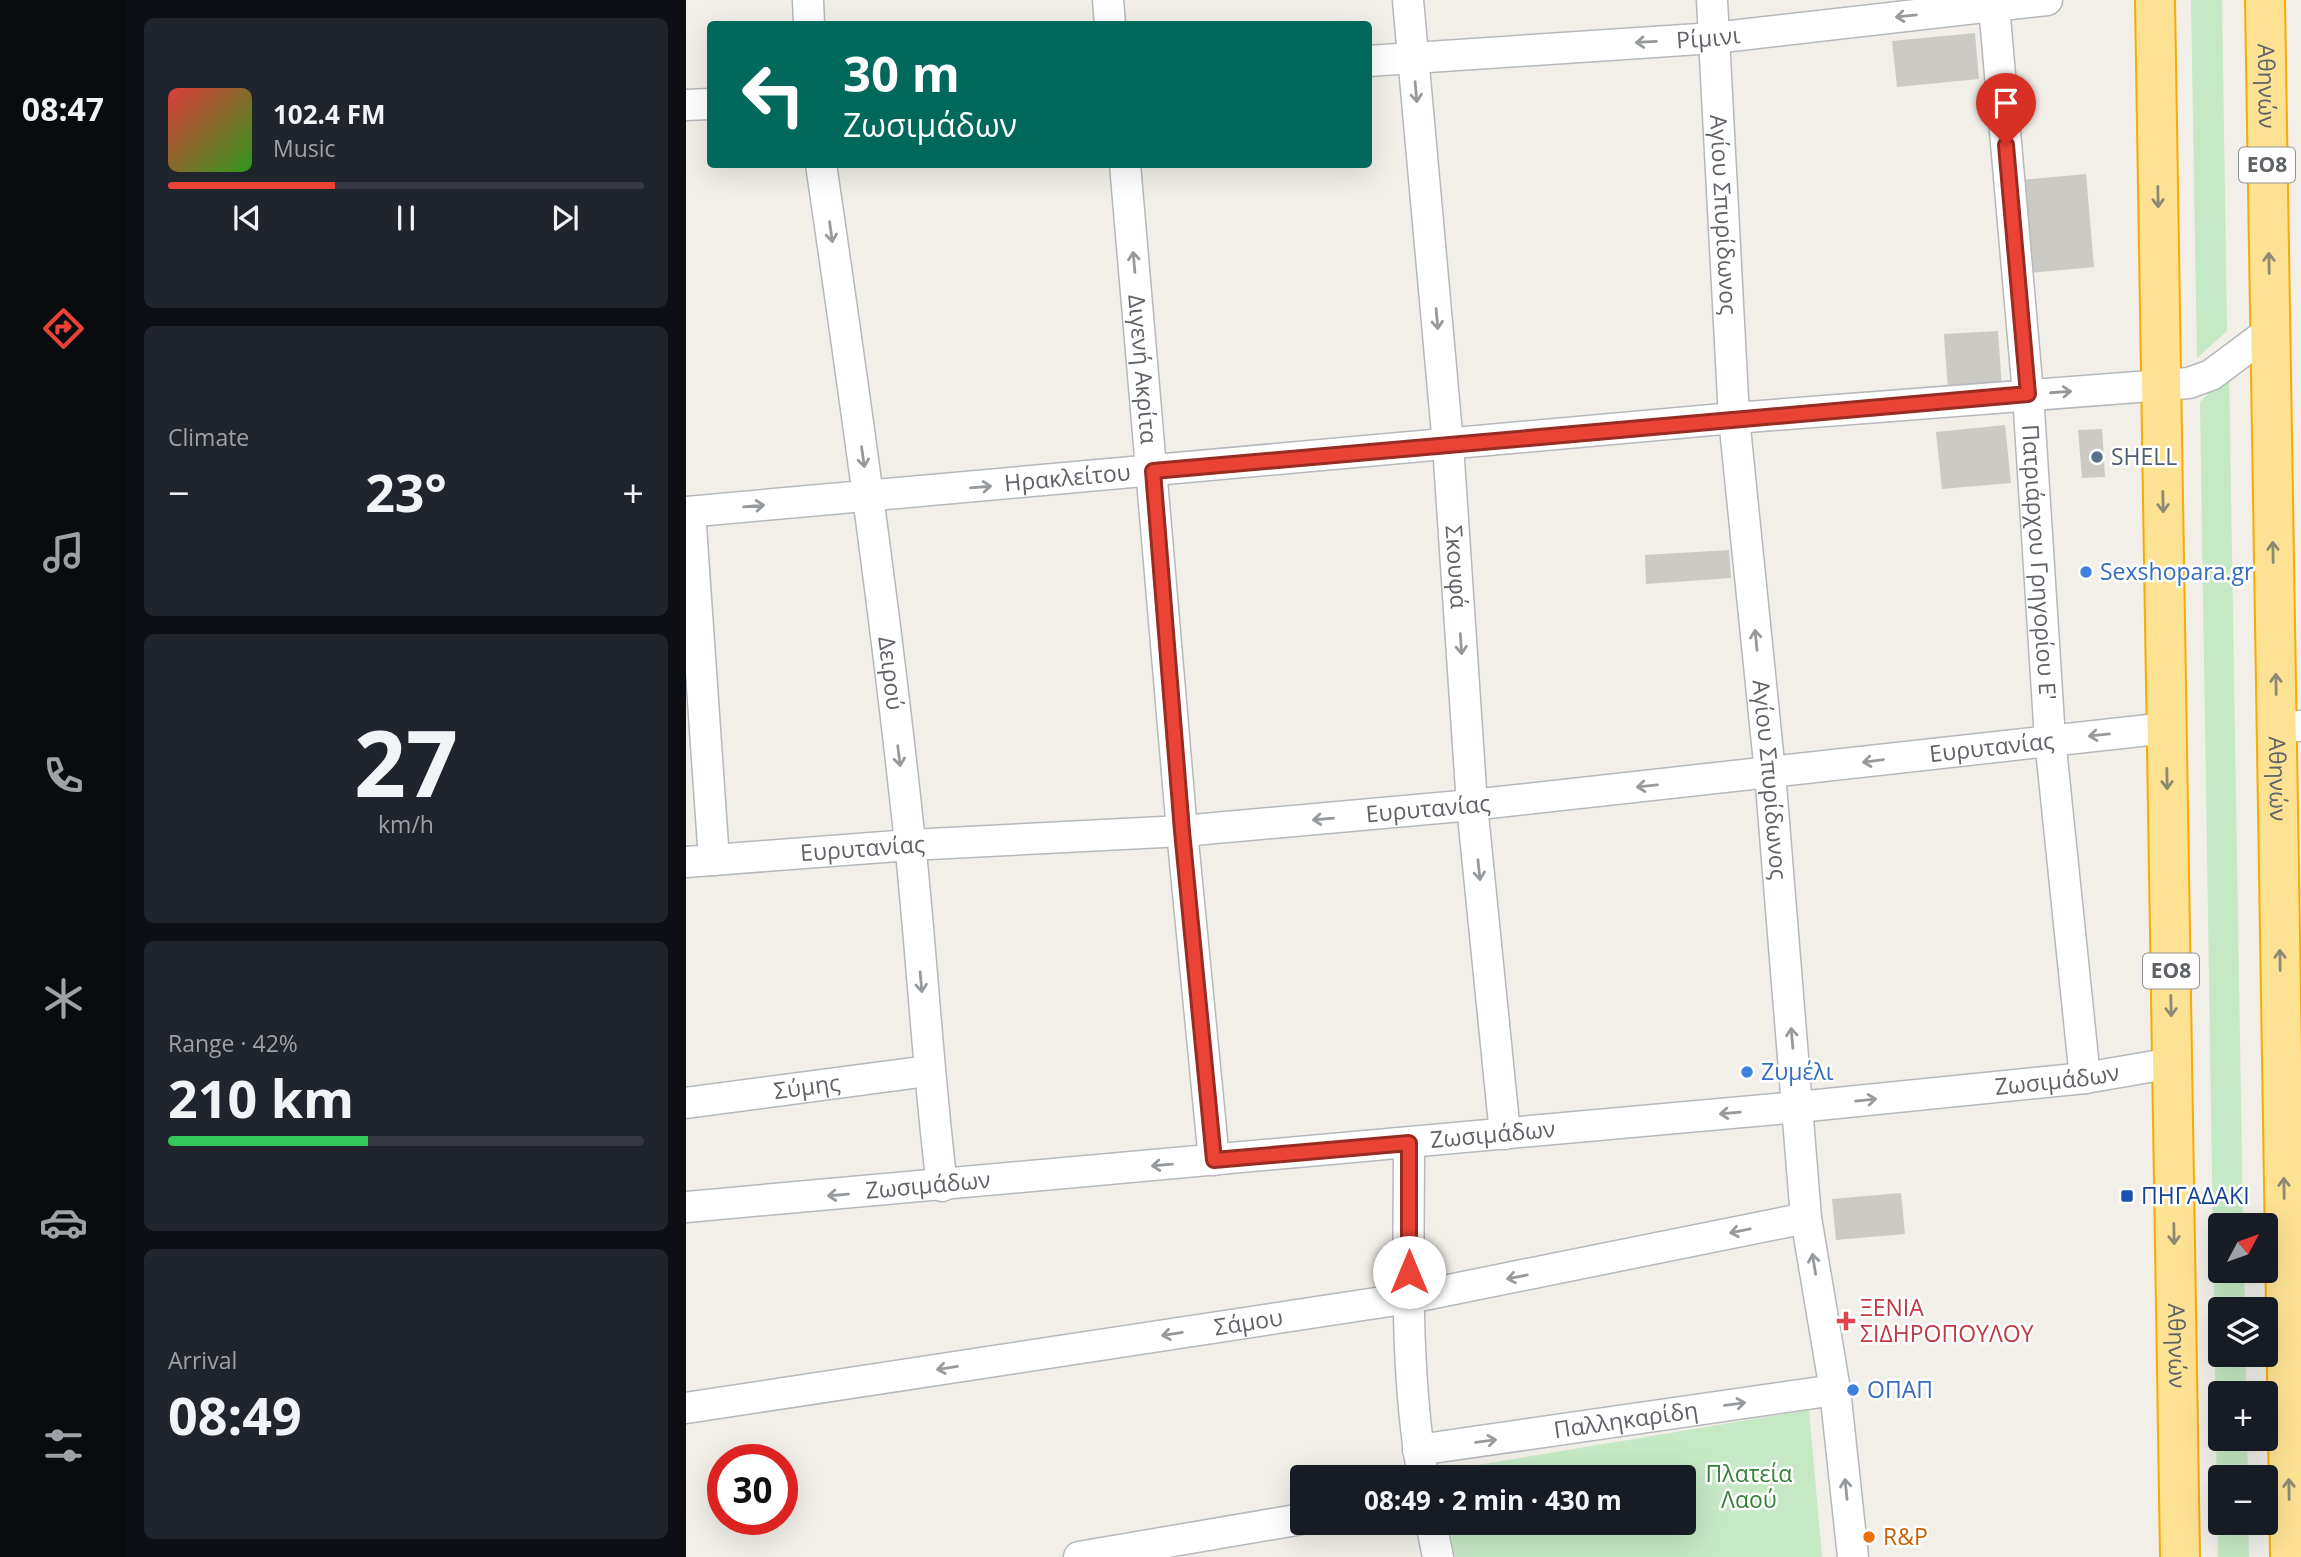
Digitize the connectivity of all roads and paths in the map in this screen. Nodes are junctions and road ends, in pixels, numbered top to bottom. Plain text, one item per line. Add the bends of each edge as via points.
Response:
1 (808, 0) edge
2 (1108, 0) edge
3 (1408, 0) edge
4 (1712, 0) edge
5 (2047, 0) edge
6 (2155, 0) edge
7 (2264, 0) edge
8 (1994, 6) junction
9 (809, 21) edge
10 (1110, 21) edge
11 (1714, 38) junction
12 (1413, 55) junction
13 (1372, 60) edge
14 (686, 104) edge
15 (707, 104) edge
16 (822, 168) edge
17 (1125, 168) edge
18 (2270, 331) junction
19 (2161, 385) junction
20 (2028, 394) junction
21 (1734, 418) junction
22 (1448, 445) junction
23 (1153, 471) junction
24 (869, 497) junction
25 (688, 512) edge
26 (2289, 727) edge
27 (2167, 728) junction
28 (2050, 739) junction
29 (1770, 773) junction
30 (1472, 805) junction
31 (1182, 831) junction
32 (910, 845) junction
33 (700, 861) edge
34 (2291, 1046) edge
35 (2172, 1063) junction
36 (928, 1071) junction
37 (2085, 1078) junction
38 (686, 1103) edge
39 (1798, 1107) junction
40 (1505, 1134) junction
41 (1409, 1143) junction
42 (1214, 1160) junction
43 (942, 1186) junction
44 (686, 1208) edge
45 (1807, 1218) junction
46 (1409, 1298) junction
47 (1835, 1390) junction
48 (686, 1408) edge
49 (1421, 1464) edge
50 (1290, 1521) edge
51 (1434, 1535) edge
52 (1079, 1557) edge
53 (1438, 1557) edge
54 (1853, 1557) edge
55 (2180, 1557) edge
56 (2290, 1557) edge

1 - 9 street
2 - 10 street
3 - 12 street, Σκουφά
4 - 11 street, Αγίου Σπυρίδωνος
5 - 8 street, Ρίμινι
6 -> 19 highway, Αθηνών / ΕΟ8
18 -> 7 highway, Αθηνών / ΕΟ8
8 -> 11 street, Ρίμινι
8 - 20 street, Πατριάρχου Γρηγορίου Ε'
11 -> 12 street, Ρίμινι
11 - 21 street, Αγίου Σπυρίδωνος
12 - 13 street, Ρίμινι
12 -> 22 street, Σκουφά
14 - 15 street
16 -> 24 street, Δειρού
23 -> 17 street, Διγενή Ακρίτα
18 - 19 street, Ηρακλείτου via 2211,375 2189,383
26 -> 18 highway, Αθηνών / ΕΟ8
20 -> 19 street, Ηρακλείτου
19 -> 27 highway, Αθηνών / ΕΟ8
20 - 21 street, Ηρακλείτου
20 - 28 street, Πατριάρχου Γρηγορίου Ε'
21 - 22 street, Ηρακλείτου
29 -> 21 street, Αγίου Σπυρίδωνος
22 - 23 street, Ηρακλείτου
22 -> 30 street, Σκουφά
24 -> 23 street, Ηρακλείτου
23 - 31 street, Διγενή Ακρίτα
25 -> 24 street, Ηρακλείτου
24 -> 32 street, Δειρού
25 - 33 street
34 -> 26 highway, Αθηνών / ΕΟ8
27 -> 28 street, Ευρυτανίας
27 -> 35 highway, Αθηνών / ΕΟ8
28 -> 29 street, Ευρυτανίας
28 - 37 street, Πατριάρχου Γρηγορίου Ε'
29 -> 30 street, Ευρυτανίας
39 -> 29 street, Αγίου Σπυρίδωνος
30 -> 31 street, Ευρυτανίας
30 -> 40 street, Σκουφά
31 - 32 street, Ευρυτανίας
31 - 42 street, Διγενή Ακρίτα
32 - 33 street, Ευρυτανίας
32 -> 36 street, Δειρού
56 -> 34 highway, Αθηνών / ΕΟ8
35 - 37 street, Ζωσιμάδων
35 -> 55 highway, Αθηνών / ΕΟ8
36 - 38 street, Σύμης
36 - 43 street, Δειρού
39 -> 37 street, Ζωσιμάδων
39 -> 40 street, Ζωσιμάδων
39 - 45 street, Αγίου Σπυρίδωνος
40 - 41 street, Ζωσιμάδων
41 - 42 street, Ζωσιμάδων
41 - 46 street
42 -> 43 street, Ζωσιμάδων
43 -> 44 street, Ζωσιμάδων
45 -> 46 street, Σάμου
47 -> 45 street, Αγίου Σπυρίδωνος
46 -> 48 street, Σάμου
46 - 49 street
49 -> 47 street, Παλληκαρίδη
54 -> 47 street, Αγίου Σπυρίδωνος
50 - 52 street
51 - 53 street

